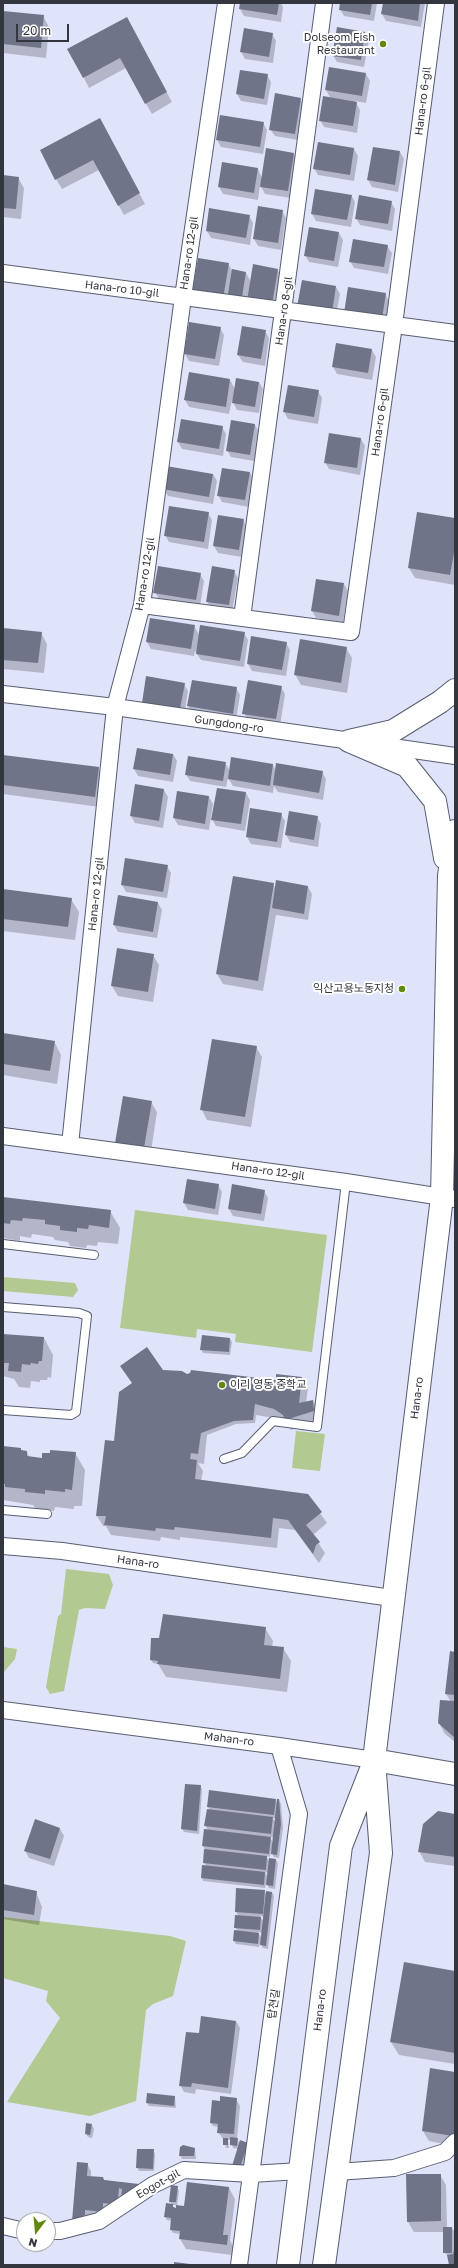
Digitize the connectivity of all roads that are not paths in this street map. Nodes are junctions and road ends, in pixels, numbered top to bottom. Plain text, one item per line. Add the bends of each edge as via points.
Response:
1 (226, 3) edge
2 (324, 3) edge
3 (436, 3) edge
4 (3, 273) edge
5 (183, 297) junction
6 (284, 310) junction
7 (394, 325) junction
8 (455, 333) edge
9 (142, 605) junction
10 (242, 618) junction
11 (455, 690) edge
12 (3, 694) edge
13 (115, 707) junction
14 (349, 741) junction
15 (455, 756) edge
16 (455, 831) edge
17 (452, 873) edge
18 (3, 1136) edge
19 (70, 1145) junction
20 (346, 1182) junction
21 (449, 1198) edge
22 (3, 1244) edge
23 (94, 1255) dead end
24 (3, 1307) edge
25 (3, 1410) edge
26 (224, 1459) dead end
27 (3, 1510) edge
28 (48, 1514) dead end
29 (3, 1546) edge
30 (392, 1598) junction
31 (3, 1710) edge
32 (279, 1746) junction
33 (374, 1760) junction
34 (455, 1774) edge
35 (455, 2142) edge
36 (300, 2171) junction
37 (337, 2172) junction
38 (251, 2174) junction
39 (3, 2226) edge
40 (16, 2229) edge
41 (56, 2231) edge
42 (239, 2265) edge
43 (288, 2265) edge
44 (324, 2265) edge

1 - 5 street, Hana-ro 12-gil
2 - 6 street, Hana-ro 8-gil
3 - 7 street, Hana-ro 6-gil
4 - 5 street, Hana-ro 10-gil
5 - 6 street, Hana-ro 10-gil
5 - 9 street, Hana-ro 12-gil
6 - 7 street, Hana-ro 10-gil
6 - 10 street, Hana-ro 8-gil
7 - 8 street, Hana-ro 10-gil
7 - 10 street, Hana-ro 6-gil via 351,632
9 - 10 street, Hana-ro 6-gil
9 - 13 street, Hana-ro 12-gil
11 - 14 street via 393,731
12 - 13 street, Gungdong-ro
13 - 14 street, Gungdong-ro
13 - 19 street, Hana-ro 12-gil
14 - 15 street, Gungdong-ro
14 - 17 street via 407,766 435,801
16 - 17 street, Hana-ro
17 - 21 street, Hana-ro
18 - 19 street, Hana-ro 12-gil
19 - 20 street, Hana-ro 12-gil
20 - 21 street, Hana-ro 12-gil
20 - 26 lane via 317,1427 272,1421 242,1453
21 - 30 street, Hana-ro
22 - 23 lane
24 - 25 lane via 79,1313 87,1316 76,1412 71,1415
27 - 28 lane
29 - 30 street, Hana-ro via 62,1551
30 - 33 street, Hana-ro
31 - 32 street, Mahan-ro
32 - 33 street, Mahan-ro
32 - 38 street, 탑천길 via 299,1814
33 - 34 street, Mahan-ro
33 - 36 street, Hana-ro via 341,1846
33 - 37 street, Hana-ro via 381,1853
35 - 37 street via 445,2152 394,2168
36 - 38 street, Eogot-gil
36 - 43 street, Hana-ro
37 - 44 street, Hana-ro
38 - 41 street, Eogot-gil via 184,2170 153,2185 99,2221
38 - 42 street, 탑천길
39 - 40 street

